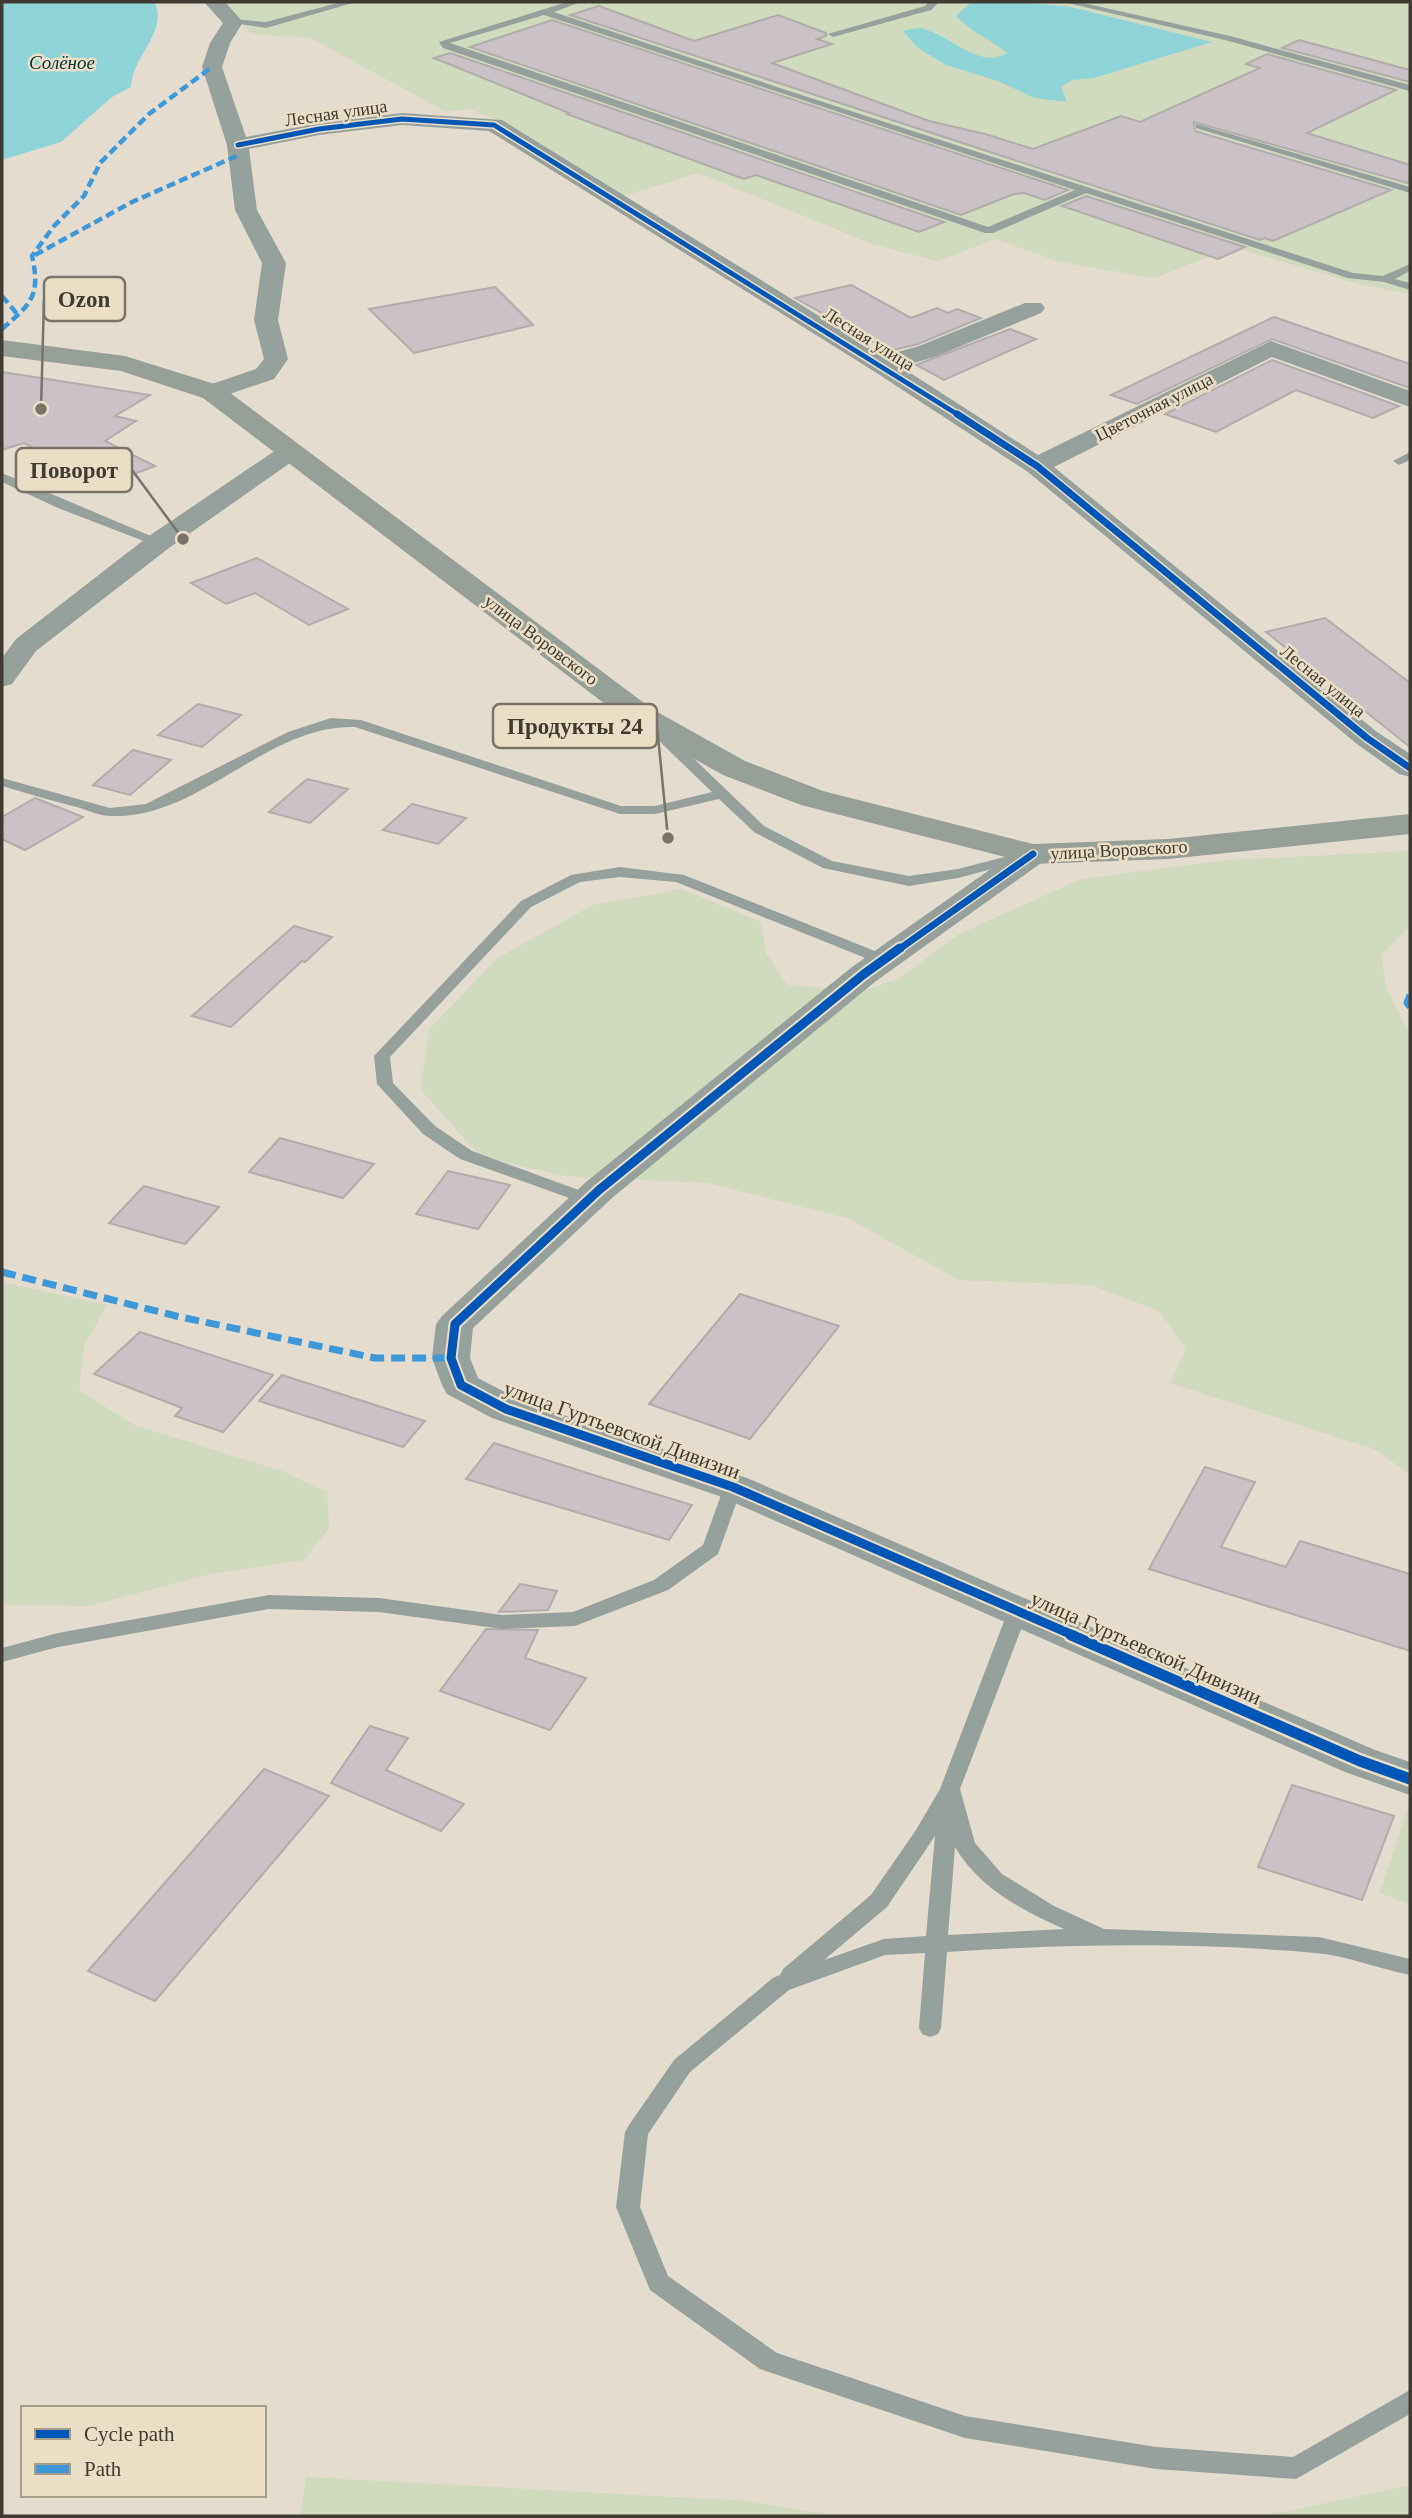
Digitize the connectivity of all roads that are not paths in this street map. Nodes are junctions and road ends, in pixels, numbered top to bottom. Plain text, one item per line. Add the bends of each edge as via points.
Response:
1 (214, 2) edge
2 (351, 2) edge
3 (576, 2) edge
4 (934, 2) edge
5 (1068, 2) edge
6 (543, 11) junction
7 (233, 22) junction
8 (833, 34) dead end
9 (1410, 88) edge
10 (1200, 126) dead end
11 (238, 145) junction
12 (1087, 189) junction
13 (1410, 190) edge
14 (1410, 267) edge
15 (1385, 279) junction
16 (1410, 287) edge
17 (1033, 307) dead end
18 (2, 348) edge
19 (881, 365) junction
20 (212, 392) junction
21 (1410, 399) edge
22 (291, 451) junction
23 (1037, 466) junction
24 (2, 477) edge
25 (159, 542) junction
26 (2, 678) edge
27 (641, 716) junction
28 (1410, 768) edge
29 (2, 782) edge
30 (722, 794) junction
31 (1410, 824) edge
32 (1032, 854) junction
33 (884, 960) junction
34 (589, 1200) junction
35 (733, 1487) junction
36 (1018, 1611) junction
37 (2, 1655) edge
38 (1410, 1779) edge
39 (950, 1789) junction
40 (1102, 1937) junction
41 (937, 1944) junction
42 (1410, 1968) edge
43 (780, 1984) junction
44 (930, 2028) dead end
45 (1410, 2401) edge

1 - 7 street
2 - 7 lane via 266,25
3 - 6 lane
4 - 8 lane via 928,8
5 - 9 lane via 1227,38
6 - 12 lane
6 - 12 lane via 444,42 989,231
7 - 11 street via 212,67
10 - 13 lane
11 - 19 street, Лесная улица via 402,119 494,125
11 - 20 street via 246,210 274,262 266,320 276,359 265,374
12 - 15 lane via 1352,276
14 - 15 lane
15 - 16 lane
17 - 19 street via 928,351
18 - 20 main road, улица Воровского via 125,364
19 - 23 street, Лесная улица
20 - 22 main road, улица Воровского
21 - 23 street, Цветочная улица via 1271,348
22 - 25 street
22 - 27 main road, улица Воровского
23 - 28 street, Лесная улица
24 - 25 lane
25 - 26 street via 26,645
27 - 30 lane
27 - 32 main road, улица Воровского via 734,768 812,798
29 - 30 lane via 110,812 149,808 293,735 331,722 356,723 620,810 655,810
30 - 32 lane via 759,829 828,865 882,876 909,881
31 - 32 main road, улица Воровского via 1168,849
32 - 33 street, улица Гуртьевской Дивизии
33 - 34 street, улица Гуртьевской Дивизии
33 - 34 lane via 679,878 620,872 576,878 526,904 382,1056 385,1084 429,1130 466,1155
34 - 35 street, улица Гуртьевской Дивизии via 455,1324 451,1358 461,1385 506,1409
35 - 36 street, улица Гуртьевской Дивизии
35 - 37 lane via 711,1549 661,1585 575,1619 502,1622 379,1605 269,1602 58,1640
36 - 38 street, улица Гуртьевской Дивизии
36 - 39 lane
39 - 40 lane via 965,1846 994,1880 1046,1912
39 - 41 lane
39 - 43 lane via 879,1901
40 - 41 lane
40 - 42 lane via 1319,1945
41 - 43 lane via 884,1947
41 - 44 lane
43 - 45 lane via 682,2066 637,2132 628,2207 659,2283 769,2361 965,2427 1156,2458 1296,2468

